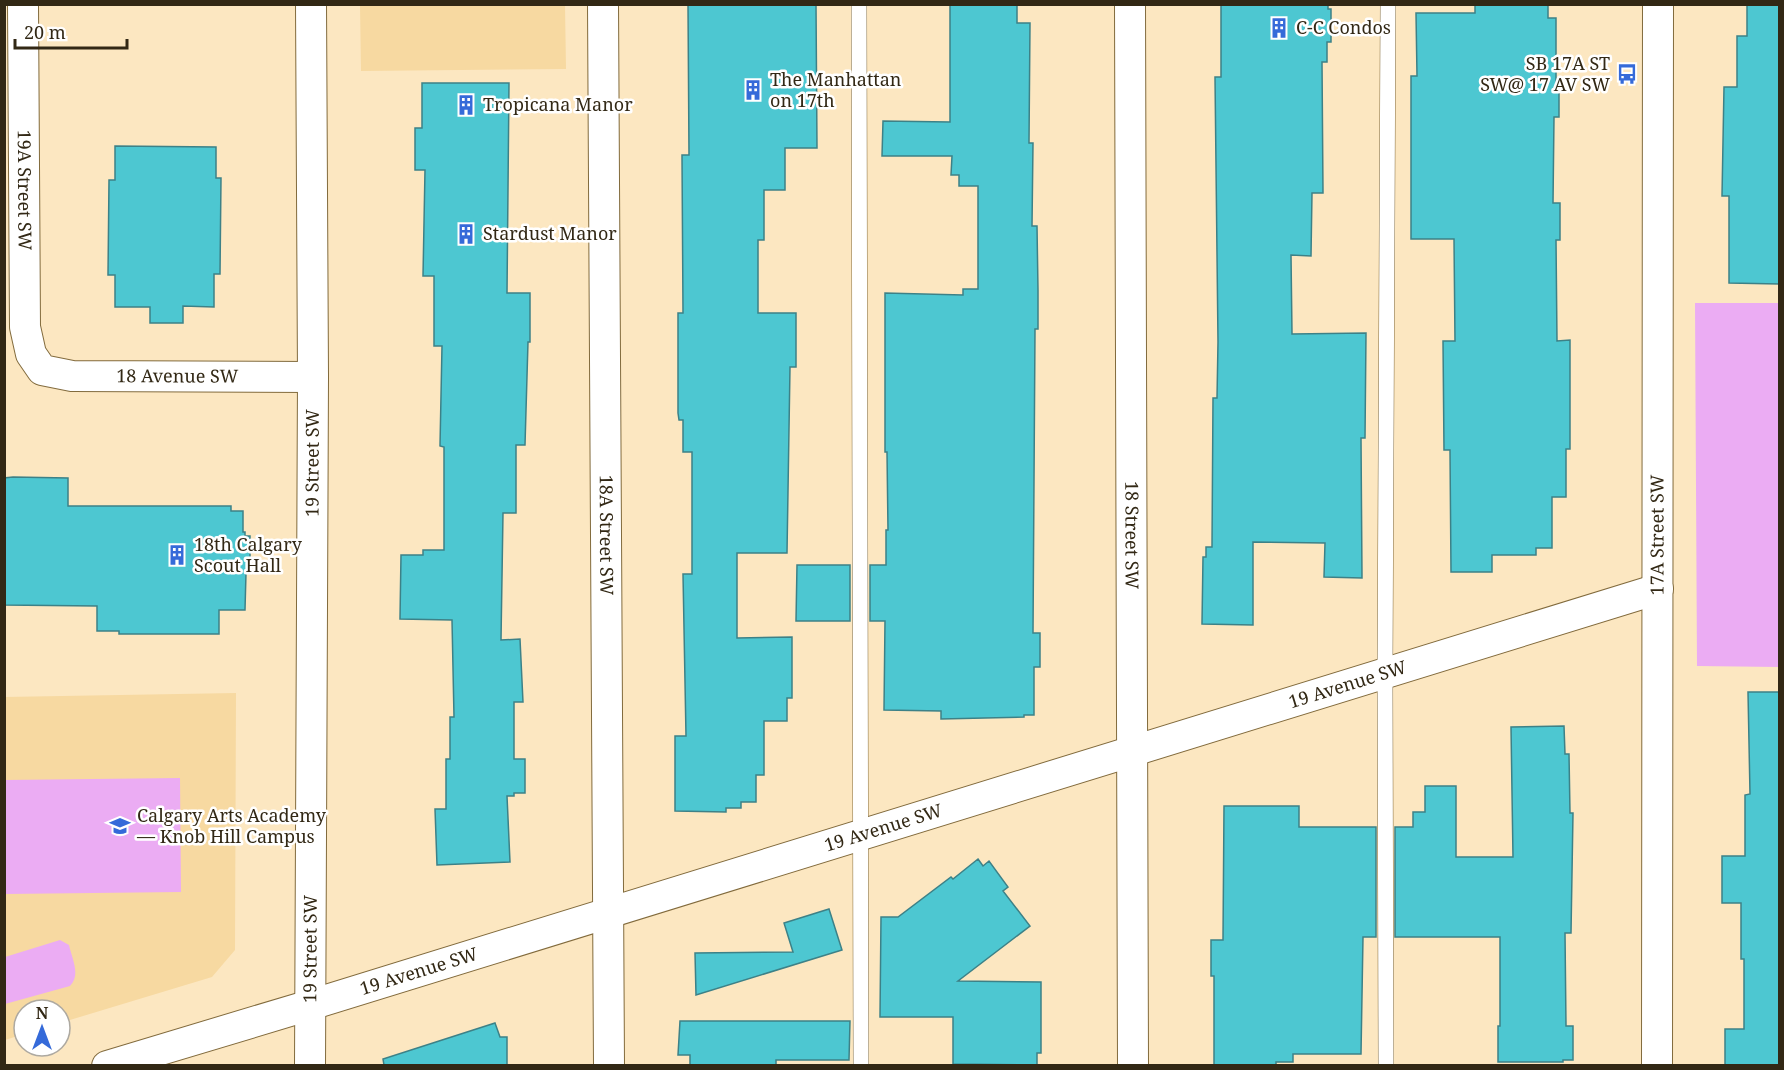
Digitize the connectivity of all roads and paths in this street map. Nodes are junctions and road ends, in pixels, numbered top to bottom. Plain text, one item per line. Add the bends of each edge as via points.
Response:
1 (23, 4) edge
2 (311, 4) edge
3 (603, 4) edge
4 (859, 4) edge
5 (1130, 4) edge
6 (1388, 4) edge
7 (1659, 4) edge
8 (42, 370) joint
9 (313, 377) junction
10 (1658, 589) junction
11 (1385, 674) junction
12 (1132, 752) junction
13 (862, 835) junction
14 (608, 912) junction
15 (310, 1005) junction
16 (107, 1065) edge
17 (310, 1065) edge
18 (609, 1065) edge
19 (861, 1065) edge
20 (1132, 1065) edge
21 (1386, 1065) edge
22 (1657, 1065) edge

1 - 8 street, 19A Street SW via 25,327 31,354
2 - 9 street, 19 Street SW
3 - 14 street, 18A Street SW
4 - 13 lane
5 - 12 street, 18 Street SW
6 - 11 lane
7 - 10 street, 17A Street SW
8 - 9 street, 18 Avenue SW via 72,376
9 - 15 street, 19 Street SW
10 - 11 street, 19 Avenue SW
10 - 22 street, 17A Street SW
11 - 12 street, 19 Avenue SW
11 - 21 lane
12 - 13 street, 19 Avenue SW
12 - 20 street, 18 Street SW
13 - 14 street, 19 Avenue SW
13 - 19 lane
14 - 15 street, 19 Avenue SW
14 - 18 street, 18A Street SW
15 - 16 street, 19 Avenue SW
15 - 17 street, 19 Street SW

